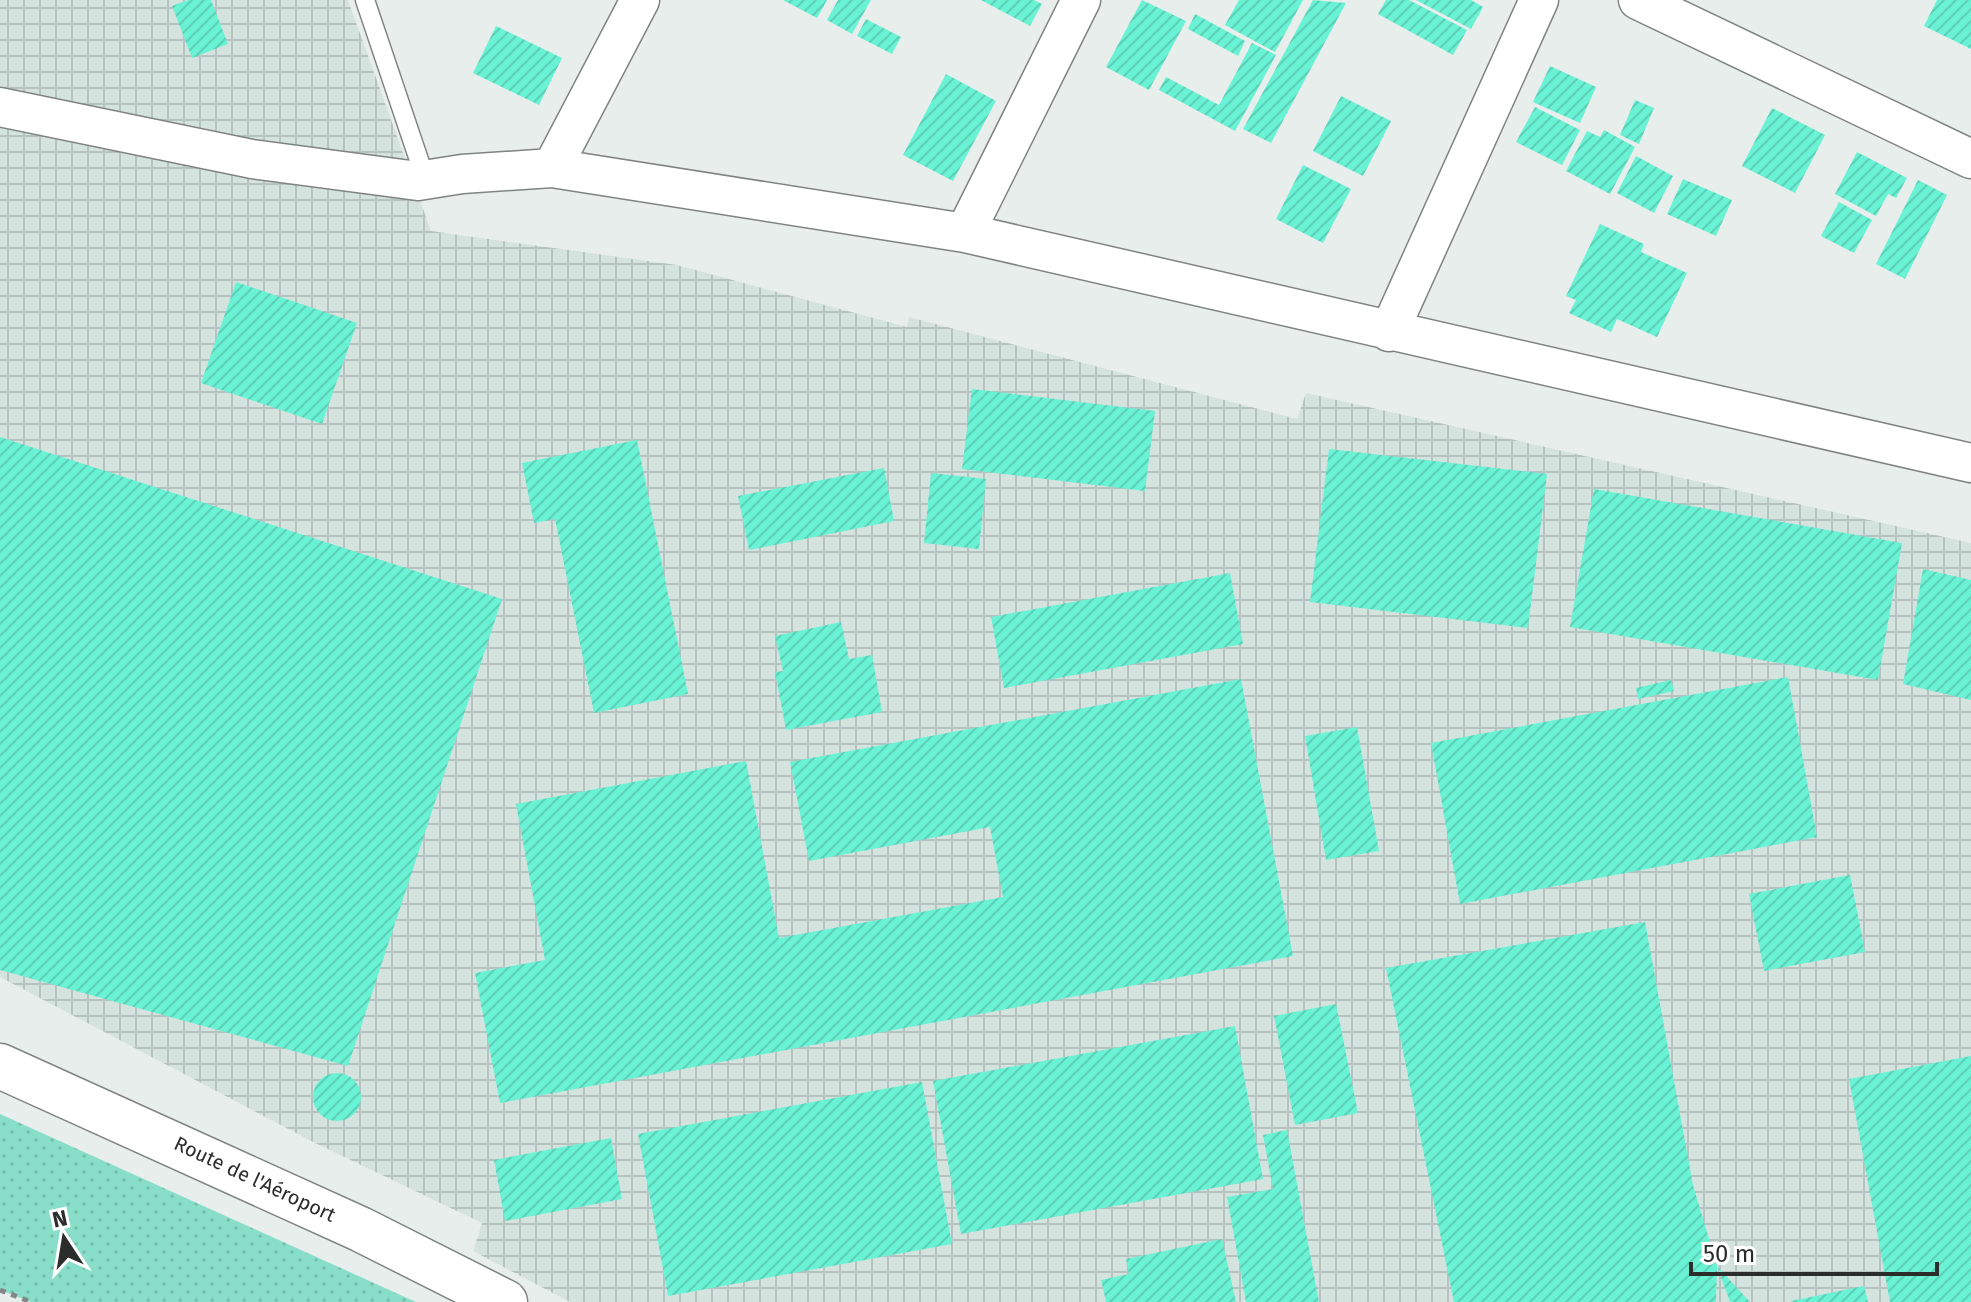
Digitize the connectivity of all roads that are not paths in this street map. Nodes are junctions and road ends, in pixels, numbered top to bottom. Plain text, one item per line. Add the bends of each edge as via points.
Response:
1 (365, 0) edge
2 (640, 0) edge
3 (1081, 0) edge
4 (1539, 0) edge
5 (1638, 0) edge
6 (0, 107) edge
7 (1971, 159) edge
8 (420, 163) dead end
9 (552, 168) junction
10 (965, 233) junction
11 (1389, 332) junction
12 (1971, 463) edge
13 (0, 1066) edge
14 (505, 1302) edge

1 - 8 lane
2 - 9 street
3 - 10 street
4 - 11 street
5 - 7 street
6 - 9 street via 252,159 418,181
9 - 10 street
10 - 11 street
11 - 12 street
13 - 14 main road, Route de l'Aéroport via 360,1229

